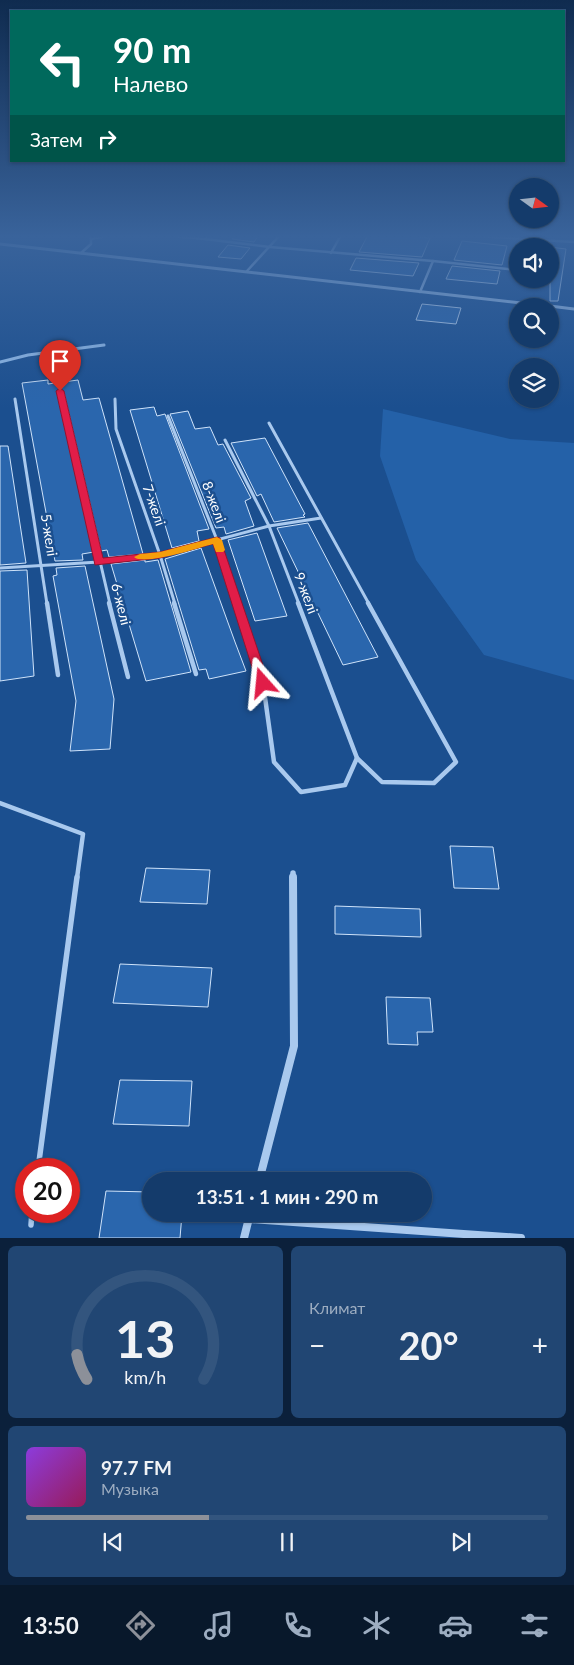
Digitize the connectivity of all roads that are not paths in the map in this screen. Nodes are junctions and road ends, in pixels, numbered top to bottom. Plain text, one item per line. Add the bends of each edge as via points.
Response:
1 (427, 293) edge
2 (509, 302) edge
3 (559, 307) edge
4 (574, 309) edge
5 (60, 391) dead end
6 (15, 399) dead end
7 (115, 399) dead end
8 (168, 416) dead end
9 (269, 423) dead end
10 (225, 440) dead end
11 (321, 518) junction
12 (269, 526) junction
13 (217, 540) junction
14 (160, 555) junction
15 (99, 562) junction
16 (42, 565) junction
17 (0, 568) edge
18 (196, 674) dead end
19 (58, 675) dead end
20 (128, 677) dead end
21 (357, 758) junction
22 (0, 803) edge
23 (292, 873) dead end
24 (39, 1158) edge
25 (261, 1172) edge
26 (249, 1222) edge
27 (315, 1222) edge
28 (244, 1238) edge
29 (521, 1238) edge

1 - 2 street
3 - 4 street
5 - 15 lane, 6-желі
6 - 16 lane, 5-желі
7 - 14 lane, 7-желі via 116,429
8 - 13 lane, 8-желі
9 - 11 lane
10 - 12 lane, 9-желі
11 - 12 lane
11 - 21 lane via 456,762 434,783 382,782
12 - 13 lane
12 - 21 lane, 9-желі
13 - 14 lane
13 - 21 lane, 8-желі via 263,683 274,762 301,792 345,785
14 - 15 lane
14 - 18 lane, 7-желі
15 - 16 lane
15 - 20 lane, 6-желі
16 - 17 lane
16 - 19 lane, 5-желі
22 - 24 lane via 83,834
23 - 25 street via 294,1046
26 - 28 street
27 - 29 street

